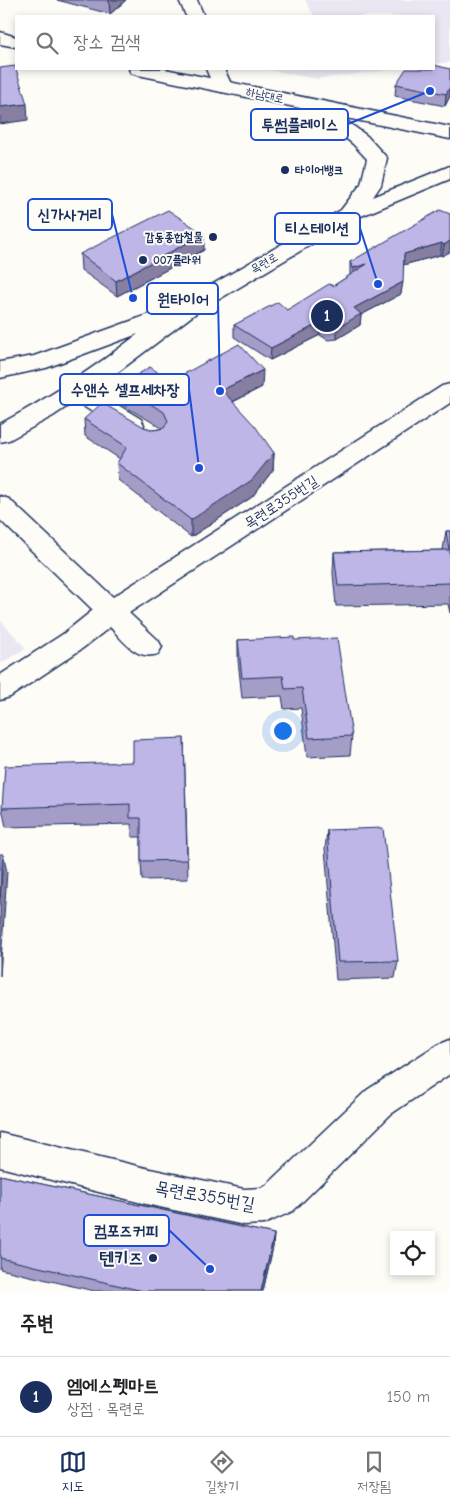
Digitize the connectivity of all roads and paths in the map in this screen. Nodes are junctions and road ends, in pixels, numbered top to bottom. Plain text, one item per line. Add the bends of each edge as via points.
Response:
1 (188, 0) edge
2 (195, 15) edge
3 (0, 38) edge
4 (15, 42) edge
5 (148, 70) edge
6 (218, 77) edge
7 (312, 105) junction
8 (450, 133) edge
9 (450, 172) edge
10 (347, 215) junction
11 (188, 308) junction
12 (0, 370) edge
13 (75, 390) junction
14 (450, 392) edge
15 (0, 434) edge
16 (155, 438) edge
17 (0, 505) edge
18 (111, 611) junction
19 (148, 647) dead end
20 (0, 689) edge
21 (450, 1055) edge
22 (0, 1150) edge

1 - 2 main road
3 - 4 main road
5 - 6 main road, 하남대로
6 - 7 main road, 하남대로
7 - 8 main road, 하남대로
7 - 10 main road via 360,140 377,158 372,185
9 - 10 main road, 목련로
10 - 11 main road, 목련로
11 - 12 main road, 목련로 via 38,363
11 - 13 main road, 목련로
13 - 15 main road, 목련로
13 - 16 main road
14 - 18 main road, 목련로355번길
17 - 18 main road
18 - 19 main road
18 - 20 main road, 목련로355번길 via 73,641
21 - 22 main road, 목련로355번길 via 379,1102 280,1198 264,1206 244,1207

